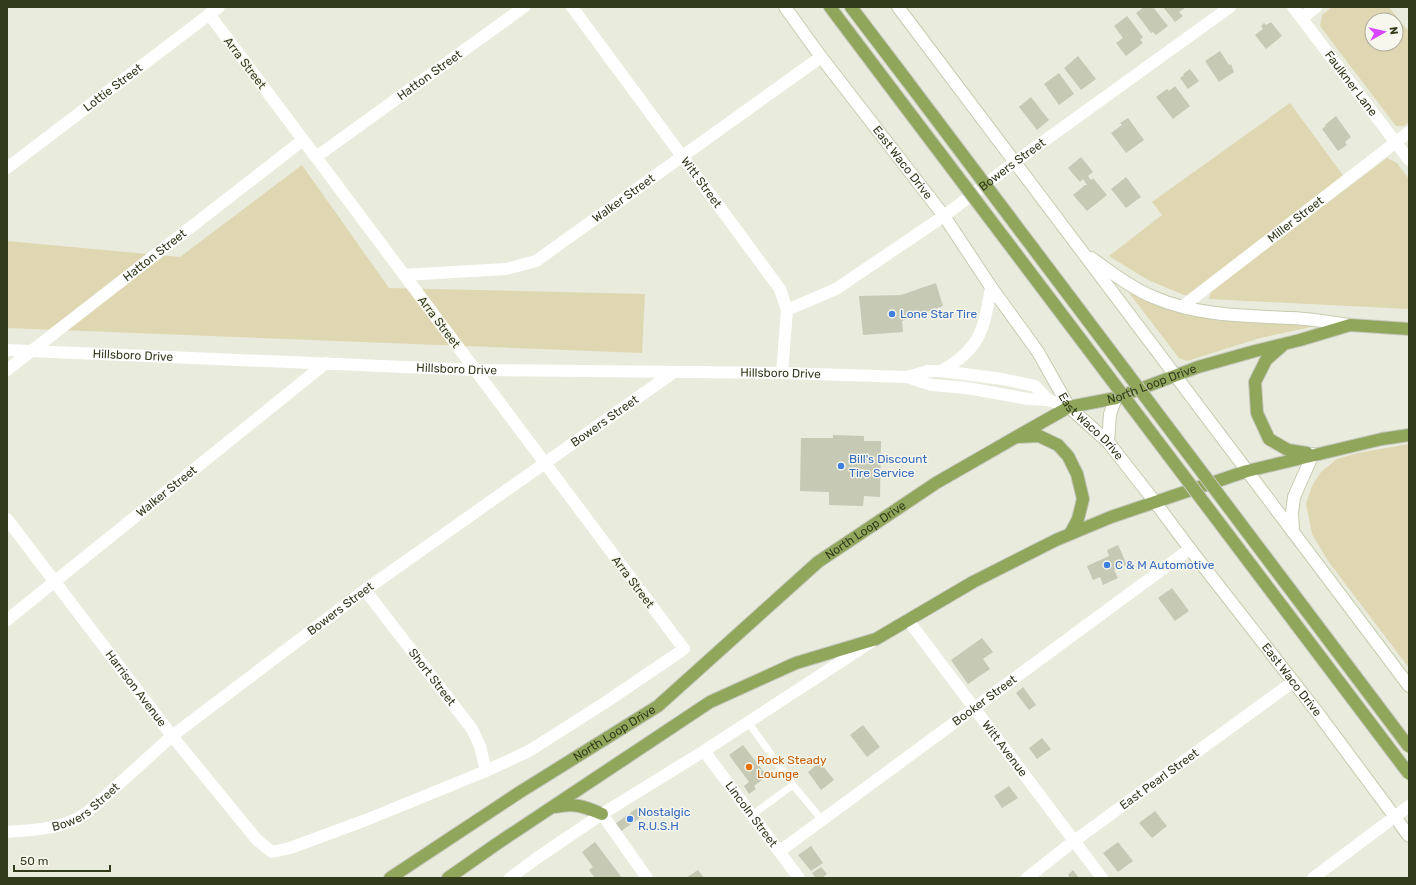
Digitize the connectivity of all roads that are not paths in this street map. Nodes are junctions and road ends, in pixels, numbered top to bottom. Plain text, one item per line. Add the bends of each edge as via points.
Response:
1 (219, 7) edge
2 (524, 7) edge
3 (572, 7) edge
4 (785, 7) edge
5 (830, 7) edge
6 (851, 7) edge
7 (898, 7) edge
8 (1230, 7) edge
9 (1293, 7) edge
10 (1316, 7) edge
11 (209, 14) junction
12 (1302, 18) junction
13 (821, 57) junction
14 (1409, 132) edge
15 (303, 140) junction
16 (1396, 142) junction
17 (682, 156) junction
18 (316, 157) junction
19 (1409, 160) edge
20 (1015, 162) junction
21 (7, 168) edge
22 (944, 216) junction
23 (1081, 251) junction
24 (404, 275) junction
25 (991, 287) junction
26 (1183, 306) junction
27 (787, 310) junction
28 (1350, 325) junction
29 (1409, 330) edge
30 (1284, 344) junction
31 (7, 350) edge
32 (31, 352) junction
33 (326, 363) junction
34 (7, 370) edge
35 (475, 370) junction
36 (941, 371) junction
37 (674, 372) junction
38 (782, 372) junction
39 (1175, 376) junction
40 (907, 377) junction
41 (1116, 398) junction
42 (1048, 400) junction
43 (1070, 407) junction
44 (1409, 435) edge
45 (1016, 437) junction
46 (1108, 442) junction
47 (1313, 454) junction
48 (544, 463) junction
49 (1247, 471) junction
50 (1155, 502) junction
51 (7, 518) edge
52 (1294, 532) junction
53 (1070, 534) junction
54 (1190, 549) junction
55 (55, 582) junction
56 (365, 590) junction
57 (7, 620) edge
58 (908, 620) junction
59 (876, 639) junction
60 (1293, 682) junction
61 (1409, 686) edge
62 (974, 708) junction
63 (748, 722) junction
64 (172, 736) junction
65 (1409, 747) edge
66 (704, 750) junction
67 (486, 771) junction
68 (1409, 774) edge
69 (793, 785) junction
70 (1409, 806) edge
71 (552, 807) junction
72 (602, 814) junction
73 (752, 815) junction
74 (1394, 816) junction
75 (822, 820) junction
76 (7, 832) edge
77 (1409, 836) edge
78 (1074, 841) junction
79 (780, 851) junction
80 (390, 878) edge
81 (448, 878) edge
82 (510, 878) edge
83 (647, 878) edge
84 (799, 878) edge
85 (1027, 878) edge
86 (1102, 878) edge
87 (1313, 878) edge

1 - 11 street, Lottie Street
2 - 18 street, Hatton Street
3 - 17 street, Witt Street
4 - 13 street, East Waco Drive
5 - 68 main road, bridge
6 - 65 main road, bridge
7 - 20 street
8 - 20 street, Bowers Street
9 - 12 street, Faulkner Lane
10 - 12 street
11 - 15 street, Arra Street
11 - 21 street, Lottie Street
12 - 16 street, Faulkner Lane
13 - 17 street, Walker Street
13 - 22 street, East Waco Drive
14 - 16 street, Miller Street
15 - 18 street, Arra Street
15 - 32 street, Hatton Street
16 - 19 street, Faulkner Lane
16 - 26 street, Miller Street
17 - 24 street, Walker Street via 536,261 506,269
17 - 27 street, Witt Street via 780,289
18 - 24 street, Arra Street
20 - 22 street, Bowers Street
20 - 23 street
22 - 25 street, East Waco Drive
22 - 27 street, Bowers Street via 836,289
23 - 26 street via 1127,283 1153,297
23 - 39 street
24 - 35 street, Arra Street
25 - 36 street via 985,322 975,344 954,364
25 - 43 street, East Waco Drive via 1038,352
26 - 28 street via 1235,316 1294,318
27 - 38 street, Witt Street
28 - 29 main road, North Loop Drive
28 - 30 main road, North Loop Drive
30 - 39 main road, North Loop Drive via 1198,367
30 - 47 main road via 1266,360 1255,382 1257,413 1269,439 1288,450
31 - 32 street, Hillsboro Drive
32 - 33 street, Hillsboro Drive
32 - 34 street, Hatton Street
33 - 35 street, Hillsboro Drive
33 - 55 street, Walker Street
35 - 37 street, Hillsboro Drive
35 - 48 street, Arra Street
36 - 40 street, Hillsboro Drive via 928,371
36 - 42 street, Hillsboro Drive via 1003,378 1035,386
37 - 38 street, Hillsboro Drive
37 - 48 street, Bowers Street
38 - 40 street, Hillsboro Drive
39 - 41 main road, North Loop Drive
39 - 49 street
40 - 42 street, Hillsboro Drive via 932,385 967,388 1028,400
41 - 43 main road, North Loop Drive
41 - 46 street via 1110,414
42 - 43 street, Hillsboro Drive
43 - 45 main road, North Loop Drive
43 - 46 street, East Waco Drive
44 - 47 main road
45 - 53 main road via 1039,436 1058,445 1068,456 1077,474 1083,499 1078,519
45 - 80 main road, North Loop Drive via 936,483 818,562 658,706 520,792
46 - 50 street, East Waco Drive
47 - 49 main road
47 - 52 street via 1294,497
48 - 56 street, Bowers Street
48 - 67 street, Arra Street via 684,649 529,751
49 - 50 main road
49 - 52 street
50 - 53 main road
50 - 54 street, East Waco Drive
51 - 55 street, Harrison Avenue
52 - 61 street
53 - 58 main road via 987,574
54 - 60 street, East Waco Drive
54 - 62 street, Booker Street
55 - 57 street, Walker Street
55 - 64 street, Harrison Avenue
56 - 64 street, Bowers Street
56 - 67 street, Short Street via 472,729 480,746
58 - 59 main road
58 - 62 street, Witt Avenue
59 - 63 street
59 - 71 main road via 796,663 710,702
60 - 74 street, East Waco Drive
60 - 78 street, East Pearl Street
62 - 75 street, Booker Street
62 - 78 street, Witt Avenue
63 - 66 street
63 - 69 lane
64 - 67 street, Harrison Avenue via 257,840 272,852 290,848 366,820
64 - 76 street, Bowers Street via 76,820 55,827
66 - 72 street
66 - 73 street, Lincoln Street
69 - 73 lane
69 - 75 lane
70 - 74 street
71 - 72 main road via 570,804
71 - 81 main road
72 - 82 street
72 - 83 street
73 - 79 street, Lincoln Street
74 - 77 street, East Waco Drive
74 - 87 street
75 - 79 street, Booker Street
78 - 85 street, East Pearl Street
78 - 86 street, Witt Avenue
79 - 84 street, Lincoln Street

